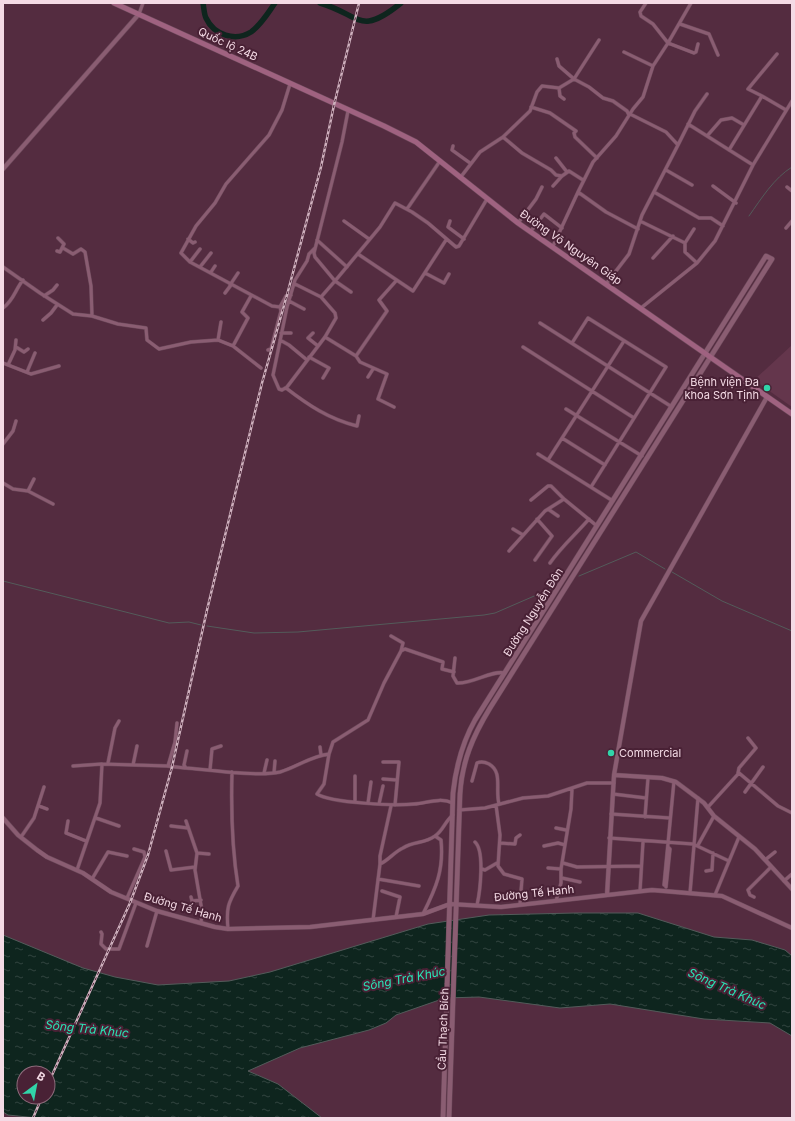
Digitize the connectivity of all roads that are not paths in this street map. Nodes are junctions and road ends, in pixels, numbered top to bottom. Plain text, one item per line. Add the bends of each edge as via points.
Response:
1 (114, 3) edge
2 (143, 3) edge
3 (646, 3) edge
4 (692, 3) edge
5 (138, 14) junction
6 (680, 24) junction
7 (599, 40) dead end
8 (668, 43) junction
9 (698, 44) dead end
10 (624, 52) dead end
11 (777, 54) dead end
12 (718, 55) dead end
13 (557, 60) dead end
14 (653, 66) junction
15 (574, 79) junction
16 (290, 84) junction
17 (560, 88) junction
18 (707, 94) dead end
19 (762, 96) junction
20 (564, 99) dead end
21 (792, 101) edge
22 (334, 105) joint
23 (531, 107) junction
24 (786, 110) junction
25 (348, 111) junction
26 (630, 115) junction
27 (688, 124) junction
28 (744, 125) junction
29 (707, 136) junction
30 (503, 137) junction
31 (678, 145) junction
32 (453, 146) dead end
33 (729, 150) junction
34 (556, 158) dead end
35 (596, 158) junction
36 (440, 161) junction
37 (470, 164) junction
38 (753, 165) junction
39 (3, 169) edge
40 (666, 170) junction
41 (567, 172) junction
42 (562, 176) junction
43 (460, 178) junction
44 (583, 180) junction
45 (692, 185) dead end
46 (553, 186) dead end
47 (713, 186) dead end
48 (542, 187) dead end
49 (786, 187) dead end
50 (792, 190) edge
51 (578, 192) junction
52 (654, 192) junction
53 (487, 199) junction
54 (736, 203) junction
55 (407, 209) junction
56 (344, 221) dead end
57 (450, 221) dead end
58 (640, 221) junction
59 (792, 221) edge
60 (518, 223) junction
61 (723, 226) junction
62 (562, 228) junction
63 (786, 228) dead end
64 (638, 229) junction
65 (694, 229) dead end
66 (531, 231) junction
67 (673, 236) junction
68 (58, 238) dead end
69 (188, 239) junction
70 (370, 239) junction
71 (464, 239) junction
72 (317, 240) junction
73 (446, 240) junction
74 (195, 242) dead end
75 (685, 243) junction
76 (553, 246) junction
77 (63, 248) junction
78 (315, 248) junction
79 (200, 249) dead end
80 (57, 251) dead end
81 (211, 253) dead end
82 (358, 254) junction
83 (653, 258) dead end
84 (190, 262) junction
85 (697, 263) junction
86 (215, 266) dead end
87 (3, 267) edge
88 (200, 267) junction
89 (347, 267) junction
90 (211, 272) junction
91 (425, 273) junction
92 (238, 274) dead end
93 (449, 274) dead end
94 (23, 280) junction
95 (335, 281) junction
96 (396, 281) junction
97 (295, 284) junction
98 (606, 284) junction
99 (57, 285) dead end
100 (231, 285) junction
101 (351, 292) dead end
102 (225, 294) dead end
103 (291, 295) junction
104 (44, 296) junction
105 (251, 296) junction
106 (321, 297) junction
107 (290, 301) junction
108 (57, 305) junction
109 (280, 307) junction
110 (3, 308) edge
111 (641, 308) junction
112 (304, 309) dead end
113 (92, 316) junction
114 (43, 320) dead end
115 (221, 322) dead end
116 (540, 323) dead end
117 (291, 333) dead end
118 (313, 333) dead end
119 (281, 334) junction
120 (325, 337) junction
121 (16, 340) dead end
122 (218, 340) junction
123 (280, 340) junction
124 (624, 341) junction
125 (572, 343) junction
126 (233, 346) junction
127 (318, 346) junction
128 (523, 347) dead end
129 (16, 348) junction
130 (28, 348) dead end
131 (268, 350) dead end
132 (35, 353) dead end
133 (705, 354) junction
134 (356, 356) junction
135 (308, 358) junction
136 (710, 358) junction
137 (3, 363) edge
138 (8, 365) junction
139 (608, 365) junction
140 (59, 366) dead end
141 (260, 368) dead end
142 (373, 369) junction
143 (26, 372) junction
144 (368, 377) dead end
145 (323, 378) dead end
146 (286, 388) junction
147 (592, 391) junction
148 (651, 392) junction
149 (767, 397) junction
150 (394, 407) dead end
151 (672, 407) junction
152 (566, 409) dead end
153 (677, 410) junction
154 (792, 414) edge
155 (359, 416) dead end
156 (576, 416) junction
157 (634, 418) junction
158 (16, 421) dead end
159 (562, 438) junction
160 (619, 442) junction
161 (3, 444) edge
162 (538, 454) dead end
163 (642, 456) junction
164 (646, 459) junction
165 (548, 460) junction
166 (605, 465) junction
167 (34, 479) dead end
168 (3, 483) edge
169 (591, 487) junction
170 (28, 491) junction
171 (564, 499) junction
172 (531, 500) dead end
173 (616, 503) junction
174 (53, 504) dead end
175 (548, 509) junction
176 (558, 516) dead end
177 (589, 519) junction
178 (536, 520) junction
179 (598, 526) junction
180 (513, 529) dead end
181 (602, 530) junction
182 (523, 536) junction
183 (509, 551) dead end
184 (536, 560) dead end
185 (550, 563) dead end
186 (547, 606) junction
187 (552, 609) junction
188 (391, 636) dead end
189 (401, 651) junction
190 (454, 658) dead end
191 (454, 672) junction
192 (505, 673) junction
193 (119, 721) dead end
194 (177, 723) dead end
195 (748, 738) dead end
196 (137, 746) dead end
197 (221, 746) dead end
198 (320, 747) dead end
199 (187, 751) dead end
200 (329, 754) junction
201 (321, 755) junction
202 (267, 760) dead end
203 (275, 761) dead end
204 (383, 762) dead end
205 (108, 763) junction
206 (102, 764) junction
207 (133, 765) junction
208 (73, 766) dead end
209 (167, 766) junction
210 (763, 767) dead end
211 (186, 768) junction
212 (210, 770) junction
213 (232, 772) junction
214 (264, 773) junction
215 (274, 773) junction
216 (738, 773) junction
217 (614, 775) junction
218 (355, 776) dead end
219 (648, 778) junction
220 (383, 780) dead end
221 (397, 780) junction
222 (472, 781) dead end
223 (674, 781) junction
224 (371, 782) dead end
225 (614, 783) junction
226 (752, 783) junction
227 (44, 786) dead end
228 (383, 786) dead end
229 (572, 789) junction
230 (745, 792) dead end
231 (613, 794) junction
232 (646, 798) junction
233 (698, 798) junction
234 (355, 802) junction
235 (368, 802) junction
236 (453, 803) junction
237 (379, 804) junction
238 (497, 804) junction
239 (393, 805) junction
240 (39, 806) junction
241 (708, 807) junction
242 (47, 809) dead end
243 (459, 813) junction
244 (792, 813) edge
245 (612, 814) junction
246 (453, 815) junction
247 (714, 816) junction
248 (645, 817) junction
249 (3, 818) edge
250 (96, 818) junction
251 (670, 818) junction
252 (68, 821) dead end
253 (186, 821) dead end
254 (119, 826) dead end
255 (171, 826) dead end
256 (188, 828) junction
257 (556, 828) dead end
258 (566, 830) junction
259 (520, 835) dead end
260 (435, 836) junction
261 (21, 837) junction
262 (739, 837) junction
263 (609, 838) junction
264 (86, 841) junction
265 (474, 842) dead end
266 (643, 842) junction
267 (500, 843) junction
268 (694, 844) junction
269 (565, 845) junction
270 (668, 845) junction
271 (544, 846) dead end
272 (698, 846) junction
273 (134, 849) dead end
274 (166, 851) dead end
275 (775, 852) dead end
276 (197, 853) junction
277 (713, 853) junction
278 (208, 854) dead end
279 (127, 856) dead end
280 (765, 860) junction
281 (729, 861) junction
282 (497, 863) junction
283 (563, 863) junction
284 (380, 864) junction
285 (195, 866) junction
286 (640, 866) junction
287 (608, 867) junction
288 (771, 867) junction
289 (548, 868) dead end
290 (482, 869) junction
291 (77, 870) junction
292 (561, 870) junction
293 (706, 871) dead end
294 (792, 874) edge
295 (562, 878) junction
296 (92, 879) junction
297 (378, 879) junction
298 (784, 881) junction
299 (580, 882) dead end
300 (419, 886) dead end
301 (666, 888) junction
302 (792, 889) edge
303 (382, 891) dead end
304 (640, 892) junction
305 (690, 892) junction
306 (607, 895) junction
307 (715, 895) junction
308 (191, 897) dead end
309 (754, 897) dead end
310 (127, 898) junction
311 (201, 900) junction
312 (556, 901) junction
313 (135, 903) junction
314 (450, 904) junction
315 (456, 904) junction
316 (520, 904) junction
317 (477, 905) junction
318 (158, 911) junction
319 (423, 914) junction
320 (396, 917) junction
321 (373, 920) junction
322 (201, 923) junction
323 (792, 928) edge
324 (228, 929) junction
325 (101, 932) dead end
326 (147, 946) dead end
327 (443, 1118) edge
328 (449, 1118) edge

1 - 5 main road, Quốc lộ 24B
2 - 5 street
3 - 8 street via 640,12 641,16 653,24
4 - 6 street
5 - 16 main road, Quốc lộ 24B
5 - 39 street
6 - 8 street
6 - 12 street via 709,34
7 - 15 street
8 - 9 street via 694,53
8 - 14 street
10 - 14 street
11 - 19 street via 748,89
13 - 15 street via 559,66
14 - 26 street via 643,97
15 - 17 street
15 - 26 street via 603,98 613,101
16 - 22 main road, Quốc lộ 24B
16 - 69 street via 282,110 268,135 226,184
17 - 20 street via 560,96
17 - 23 street via 542,86
18 - 27 street
19 - 24 street
19 - 28 street
21 - 24 street
22 - 25 main road, Đường Võ Nguyên Giáp
23 - 30 street
23 - 35 street via 550,113 576,131 575,136
24 - 38 street
25 - 36 main road, Đường Võ Nguyên Giáp via 416,142
25 - 72 street
26 - 31 street via 666,132
26 - 35 street via 616,136
27 - 29 street
27 - 31 street
28 - 29 street via 732,118 721,120
28 - 33 street
29 - 33 street
30 - 37 street via 480,152
30 - 42 street via 556,175
31 - 40 street
32 - 37 street via 452,150
33 - 38 street
34 - 41 street
35 - 44 street
36 - 43 main road, Đường Võ Nguyên Giáp
36 - 55 street
37 - 43 street
38 - 54 street
40 - 45 street
40 - 52 street
41 - 42 street
41 - 44 street via 572,172
42 - 46 street
43 - 53 main road, Đường Võ Nguyên Giáp
44 - 51 street
47 - 54 street
48 - 60 street
49 - 50 street
51 - 62 street
51 - 64 street via 606,212
52 - 58 street
52 - 61 street via 701,219 711,218
53 - 60 main road, Đường Võ Nguyên Giáp
53 - 71 street
54 - 61 street
55 - 70 street via 394,203
55 - 73 street via 428,223
56 - 70 street
57 - 71 street via 448,227
58 - 64 street
58 - 67 street
59 - 63 street
60 - 66 main road, Đường Võ Nguyên Giáp
61 - 85 street via 715,241
62 - 66 street via 544,214
62 - 76 street
64 - 98 street via 629,254
65 - 75 street
66 - 76 main road, Đường Võ Nguyên Giáp
67 - 75 street
67 - 83 street
68 - 77 street via 63,242
69 - 74 street
69 - 84 street via 181,254
70 - 82 street
71 - 73 street via 456,247
72 - 78 street
72 - 89 street
73 - 91 street
75 - 85 street via 685,252
76 - 98 main road, Đường Võ Nguyên Giáp
77 - 80 street
77 - 113 street via 73,254 81,249 85,252 91,286
78 - 95 street via 315,257
78 - 97 street via 309,254
79 - 84 street
81 - 88 street
82 - 89 street
82 - 96 street
84 - 88 street
85 - 111 street
86 - 90 street
87 - 94 street
88 - 90 street
89 - 95 street
90 - 100 street
91 - 93 street via 444,284
91 - 96 street via 413,291
92 - 100 street
94 - 104 street
94 - 110 street via 15,295
95 - 101 street
95 - 106 street
96 - 134 street via 379,300 387,310
97 - 103 street
97 - 106 street
98 - 111 main road, Đường Võ Nguyên Giáp
99 - 104 street
100 - 102 street
100 - 105 street
103 - 107 street
103 - 109 street via 286,296
104 - 108 street
105 - 109 street
105 - 126 street via 242,312 248,318
106 - 120 street via 336,315
107 - 112 street
107 - 119 street
108 - 113 street via 73,314
108 - 114 street
109 - 131 street via 271,349
111 - 133 main road, Đường Võ Nguyên Giáp
113 - 122 street via 118,324 145,327 147,340 159,350 191,342
115 - 122 street
116 - 125 street
117 - 119 street
118 - 127 street via 308,338
119 - 123 street
120 - 127 street
120 - 134 street
121 - 129 street
122 - 126 street
123 - 135 street
123 - 146 street via 273,375 279,389
124 - 125 street via 588,318
124 - 139 street
124 - 148 street via 666,367
125 - 139 street
126 - 141 street
127 - 135 street
128 - 147 street
129 - 130 street via 24,352
129 - 138 street
132 - 143 street
133 - 136 main road, Đường Võ Nguyên Giáp
133 - 136 main road, Đường Nguyễn Đôn via 766,256 772,259
133 - 151 main road, Đường Nguyễn Đôn
134 - 142 street via 360,362
135 - 145 street via 329,368
135 - 146 street
136 - 149 main road, Đường Võ Nguyên Giáp
136 - 153 main road, Đường Nguyễn Đôn
137 - 138 street
138 - 143 street
139 - 147 street
139 - 148 street
140 - 143 street via 32,374
142 - 144 street
142 - 150 street via 387,374 378,399
146 - 155 street via 312,408 328,416 357,426
147 - 156 street
147 - 157 street
148 - 151 street
148 - 157 street
149 - 154 main road, Đường Võ Nguyên Giáp
149 - 217 street via 641,621
151 - 153 street
151 - 163 main road, Đường Nguyễn Đôn
152 - 156 street
153 - 164 main road, Đường Nguyễn Đôn
156 - 159 street
156 - 160 street
157 - 160 street
158 - 161 street via 13,431
159 - 165 street
159 - 166 street
160 - 163 street
160 - 166 street
162 - 165 street
163 - 164 street
163 - 173 main road, Đường Nguyễn Đôn
164 - 173 main road, Đường Nguyễn Đôn
165 - 169 street
166 - 169 street
167 - 170 street
168 - 170 street
169 - 173 street
170 - 174 street
171 - 172 street via 549,485
171 - 175 street
171 - 177 street
173 - 179 main road, Đường Nguyễn Đôn
173 - 181 main road, Đường Nguyễn Đôn
175 - 176 street
175 - 178 street
177 - 179 street
177 - 185 street via 562,546
178 - 182 street
178 - 184 street via 552,536
179 - 181 street
179 - 186 main road, Đường Nguyễn Đôn
180 - 182 street
181 - 187 main road, Đường Nguyễn Đôn
182 - 183 street
186 - 187 street
186 - 192 main road, Đường Nguyễn Đôn
187 - 243 main road, Đường Nguyễn Đôn via 472,739 463,769
188 - 189 street via 403,643
189 - 191 street via 405,649 443,662 442,669
189 - 200 street via 368,720 334,741
190 - 191 street
191 - 192 street via 454,680 458,684 497,672
192 - 236 main road, Đường Nguyễn Đôn via 463,744 454,781
193 - 205 street via 115,728
194 - 209 street via 173,750
195 - 216 street via 756,748 739,768
196 - 207 street
197 - 212 street via 212,749
198 - 201 street
199 - 211 street via 184,765
200 - 201 street
200 - 234 street via 324,784 317,794
201 - 215 street
202 - 214 street
203 - 215 street
204 - 221 street via 399,762
205 - 206 street
205 - 207 street
206 - 208 street
206 - 250 street via 100,803
207 - 209 street
209 - 211 street
210 - 226 street
211 - 212 street
212 - 213 street
213 - 214 street
213 - 324 street via 231,806 238,886 226,911
214 - 215 street
216 - 226 street
216 - 241 street
217 - 219 street
217 - 225 street
218 - 234 street
219 - 223 street
219 - 232 street
220 - 221 street
221 - 239 street
222 - 238 street via 477,763 484,762 494,767 497,772
223 - 233 street
223 - 251 street
224 - 235 street
225 - 229 street via 587,783
225 - 231 street
226 - 230 street
226 - 244 street via 778,806
227 - 240 street
228 - 237 street
229 - 238 street via 548,796
229 - 258 street
231 - 232 street
231 - 245 street
232 - 248 street
233 - 241 street
233 - 268 street
234 - 235 street
235 - 237 street
236 - 239 street via 443,799
236 - 246 main road, Đường Nguyễn Đôn
237 - 239 street
238 - 243 street
238 - 267 street
239 - 284 street
240 - 242 street
240 - 261 street
241 - 247 street
243 - 246 street
243 - 315 main road, Đường Nguyễn Đôn
245 - 248 street
245 - 263 street
246 - 260 street
246 - 314 main road, Đường Nguyễn Đôn
247 - 262 street
247 - 272 street
248 - 251 street
249 - 261 street, Đường Tế Hanh
250 - 254 street
250 - 264 street
251 - 270 street
252 - 264 street via 66,833
253 - 256 street
255 - 256 street
256 - 276 street
257 - 258 street
258 - 269 street
259 - 267 street via 516,838 515,844
260 - 284 street via 422,844 411,844 403,848 390,860
260 - 319 street via 441,840 441,871
261 - 291 street, Đường Tế Hanh via 47,857
262 - 280 street
262 - 281 street
263 - 266 street
263 - 287 street
264 - 291 street
265 - 290 street via 478,846
266 - 270 street
266 - 286 street
267 - 282 street
268 - 270 street
268 - 272 street
268 - 305 street
269 - 271 street via 558,843
269 - 283 street
270 - 301 street via 670,849
272 - 277 street
273 - 310 street via 144,852 145,857
274 - 285 street via 171,870
275 - 280 street
276 - 278 street
276 - 285 street
277 - 281 street
277 - 293 street via 712,870
279 - 296 street via 108,852
280 - 288 street
281 - 307 street
282 - 290 street via 485,870
282 - 316 street via 504,874 522,879
283 - 287 street via 577,867
283 - 292 street
284 - 297 street
285 - 311 street
286 - 287 street
286 - 304 street
287 - 306 street
288 - 298 street
288 - 309 street via 748,890
289 - 292 street
290 - 317 street
291 - 296 street, Đường Tế Hanh
292 - 295 street
294 - 298 street
295 - 299 street
295 - 312 street
296 - 310 street, Đường Tế Hanh via 111,892
297 - 300 street
297 - 321 street
298 - 302 street
301 - 304 street, Đường Tế Hanh
301 - 305 street, Đường Tế Hanh
303 - 320 street via 400,897
304 - 306 street, Đường Tế Hanh
305 - 307 street, Đường Tế Hanh
306 - 312 street, Đường Tế Hanh
307 - 323 street, Đường Tế Hanh via 732,899
308 - 311 street via 192,901
310 - 313 street, Đường Tế Hanh
311 - 322 street
312 - 316 street, Đường Tế Hanh
313 - 318 street, Đường Tế Hanh
313 - 325 street via 119,949 106,949 101,944
314 - 315 street, Đường Tế Hanh
314 - 319 street, Đường Tế Hanh
314 - 327 main road, Cầu Thạch Bích
315 - 317 street, Đường Tế Hanh
315 - 328 main road, Cầu Thạch Bích
316 - 317 street, Đường Tế Hanh via 490,907
318 - 322 street, Đường Tế Hanh
318 - 326 street
319 - 320 street, Đường Tế Hanh
320 - 321 street, Đường Tế Hanh
321 - 324 street, Đường Tế Hanh via 310,927
322 - 324 street, Đường Tế Hanh

